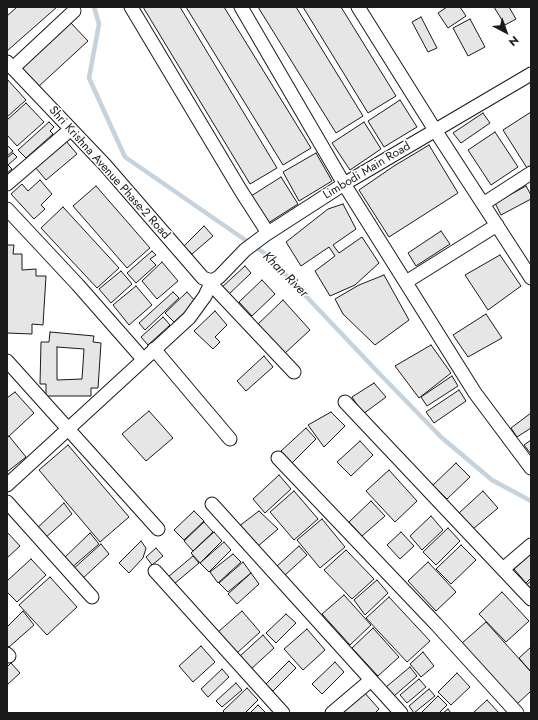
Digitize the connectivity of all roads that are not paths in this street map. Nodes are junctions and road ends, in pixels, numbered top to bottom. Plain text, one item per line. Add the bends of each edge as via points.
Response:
1 (131, 7) edge
2 (241, 7) edge
3 (358, 7) edge
4 (74, 11) dead end
5 (10, 65) edge
6 (531, 74) edge
7 (71, 129) junction
8 (435, 130) junction
9 (531, 173) edge
10 (7, 184) edge
11 (344, 184) junction
12 (483, 204) junction
13 (7, 210) edge
14 (497, 225) junction
15 (266, 234) junction
16 (531, 278) edge
17 (406, 282) junction
18 (211, 283) junction
19 (154, 350) junction
20 (143, 359) junction
21 (7, 360) edge
22 (294, 372) dead end
23 (345, 402) dead end
24 (68, 429) junction
25 (230, 439) dead end
26 (278, 458) dead end
27 (531, 468) edge
28 (7, 485) edge
29 (7, 502) edge
30 (212, 504) dead end
31 (158, 529) dead end
32 (531, 545) edge
33 (503, 569) junction
34 (155, 571) dead end
35 (92, 597) dead end
36 (531, 599) edge
37 (371, 680) junction
38 (283, 713) edge
39 (332, 713) edge
40 (401, 713) edge
41 (517, 713) edge

1 - 15 street
2 - 11 street
3 - 8 street
4 - 5 street
5 - 7 street, Shri Krishna Avenue Phase-2 Road
6 - 8 street, Limbodi Main Road
7 - 10 street
7 - 18 street, Shri Krishna Avenue Phase-2 Road via 203,278
8 - 11 street, Limbodi Main Road
8 - 12 street
9 - 12 street
11 - 15 street, Limbodi Main Road
11 - 17 street
12 - 14 street
13 - 20 street
14 - 16 street
14 - 17 street
15 - 18 street, Limbodi Main Road via 245,250
17 - 27 street via 475,393
18 - 19 street via 189,318
18 - 22 street, Shri Krishna Avenue Phase-2 Road
19 - 20 street
19 - 25 street
20 - 24 street
21 - 24 street
23 - 33 street
24 - 28 street
24 - 31 street
26 - 41 street
29 - 35 street
30 - 37 street
32 - 33 street
33 - 36 street
34 - 38 street
37 - 39 street
37 - 40 street

